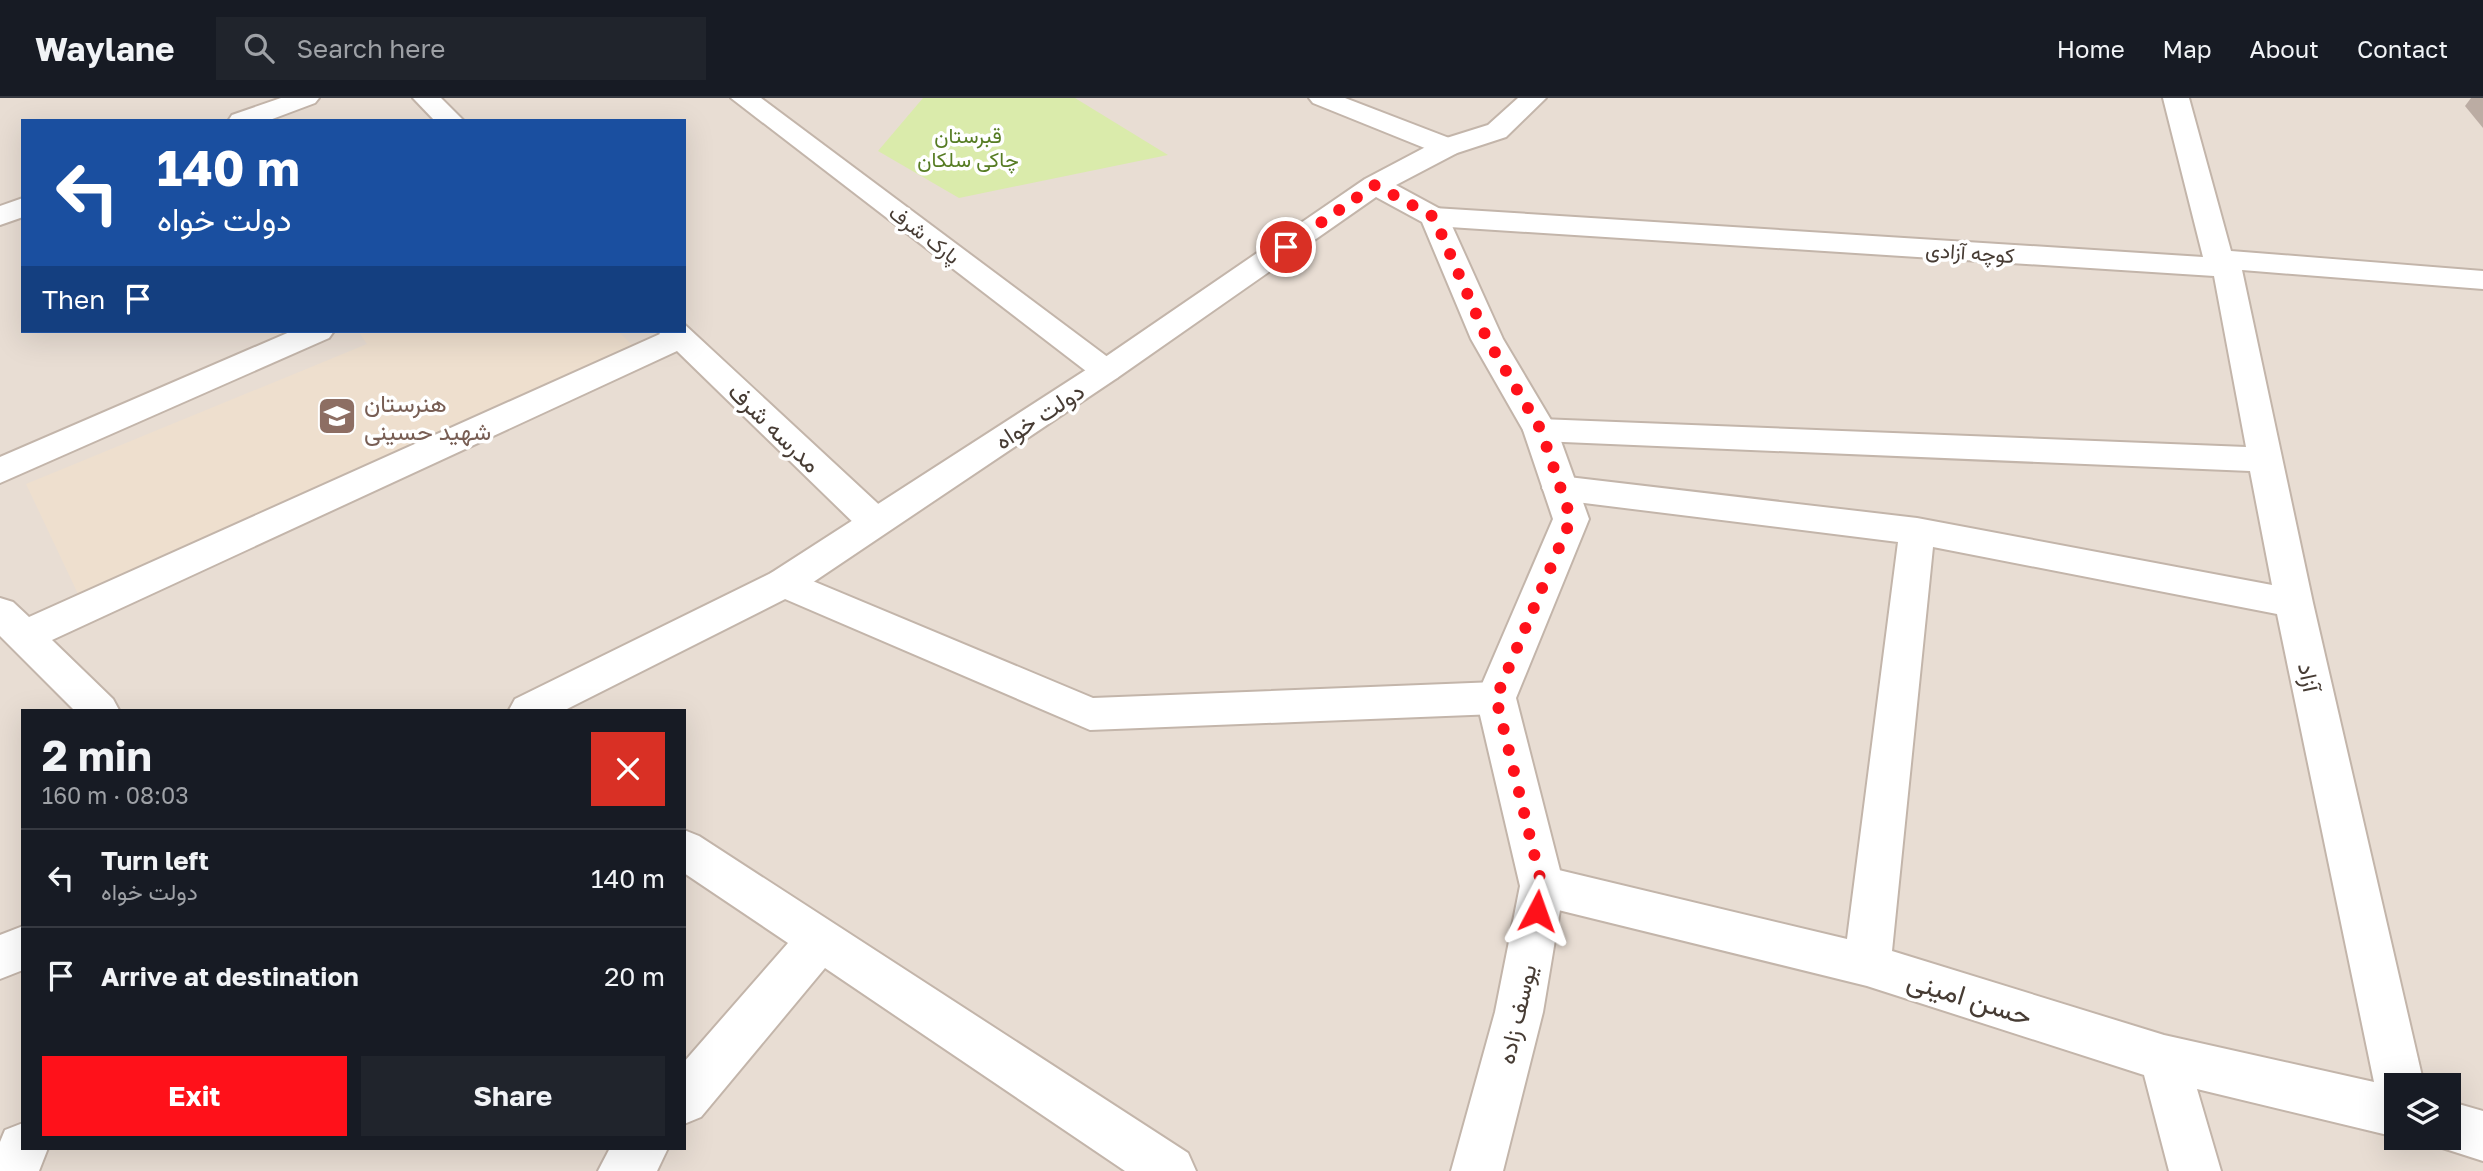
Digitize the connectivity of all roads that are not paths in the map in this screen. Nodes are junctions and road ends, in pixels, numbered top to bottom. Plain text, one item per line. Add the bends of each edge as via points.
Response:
1 (306, 98) edge
2 (426, 98) edge
3 (744, 98) edge
4 (1322, 98) edge
5 (1533, 98) edge
6 (2176, 98) edge
7 (247, 119) edge
8 (449, 119) edge
9 (1447, 147) junction
10 (1375, 185) junction
11 (21, 207) edge
12 (0, 216) edge
13 (1434, 217) junction
14 (2223, 264) junction
15 (2483, 280) edge
16 (313, 333) edge
17 (678, 334) edge
18 (1106, 371) junction
19 (1541, 430) junction
20 (2266, 460) junction
21 (0, 471) edge
22 (1560, 488) junction
23 (875, 522) junction
24 (1917, 531) junction
25 (784, 583) junction
26 (2294, 603) junction
27 (12, 624) edge
28 (1496, 698) junction
29 (98, 709) edge
30 (531, 709) edge
31 (686, 850) edge
32 (1542, 886) junction
33 (819, 941) junction
34 (21, 948) edge
35 (0, 958) edge
36 (1867, 965) junction
37 (2164, 1058) junction
38 (2396, 1073) edge
39 (686, 1098) edge
40 (2384, 1109) edge
41 (2461, 1130) edge
42 (2483, 1136) edge
43 (22, 1150) edge
44 (641, 1150) edge
45 (13, 1171) edge
46 (624, 1171) edge
47 (1170, 1171) edge
48 (1477, 1171) edge
49 (2195, 1171) edge

1 - 7 street
2 - 8 street
3 - 18 street, پارک شرف
4 - 9 street
5 - 9 street, دولت خواه via 1497,131
6 - 14 street, آزاد
9 - 10 street, دولت خواه
10 - 13 street
10 - 18 street, دولت خواه
11 - 12 street
13 - 14 street, کوچه آزادی
13 - 19 street via 1487,339
14 - 15 street, کوچه آزادی
14 - 20 street, آزاد
16 - 21 street
17 - 23 street, مدرسه شرف
17 - 27 street
18 - 23 street, دولت خواه
19 - 20 street
19 - 22 street
20 - 26 street, آزاد
22 - 24 street
22 - 28 street via 1571,519
23 - 25 street, دولت خواه
24 - 26 street
24 - 36 street
25 - 28 street via 1090,714
25 - 30 street, دولت خواه
26 - 38 street, آزاد
27 - 29 street
28 - 32 street, یوسف زاده
31 - 33 street
32 - 36 street, حسن امینی
32 - 48 street, یوسف زاده via 1519,1012
33 - 39 street
33 - 47 street
34 - 35 street
36 - 37 street, حسن امینی
37 - 40 street, حسن امینی
37 - 49 street
41 - 42 street
43 - 45 street
44 - 46 street

